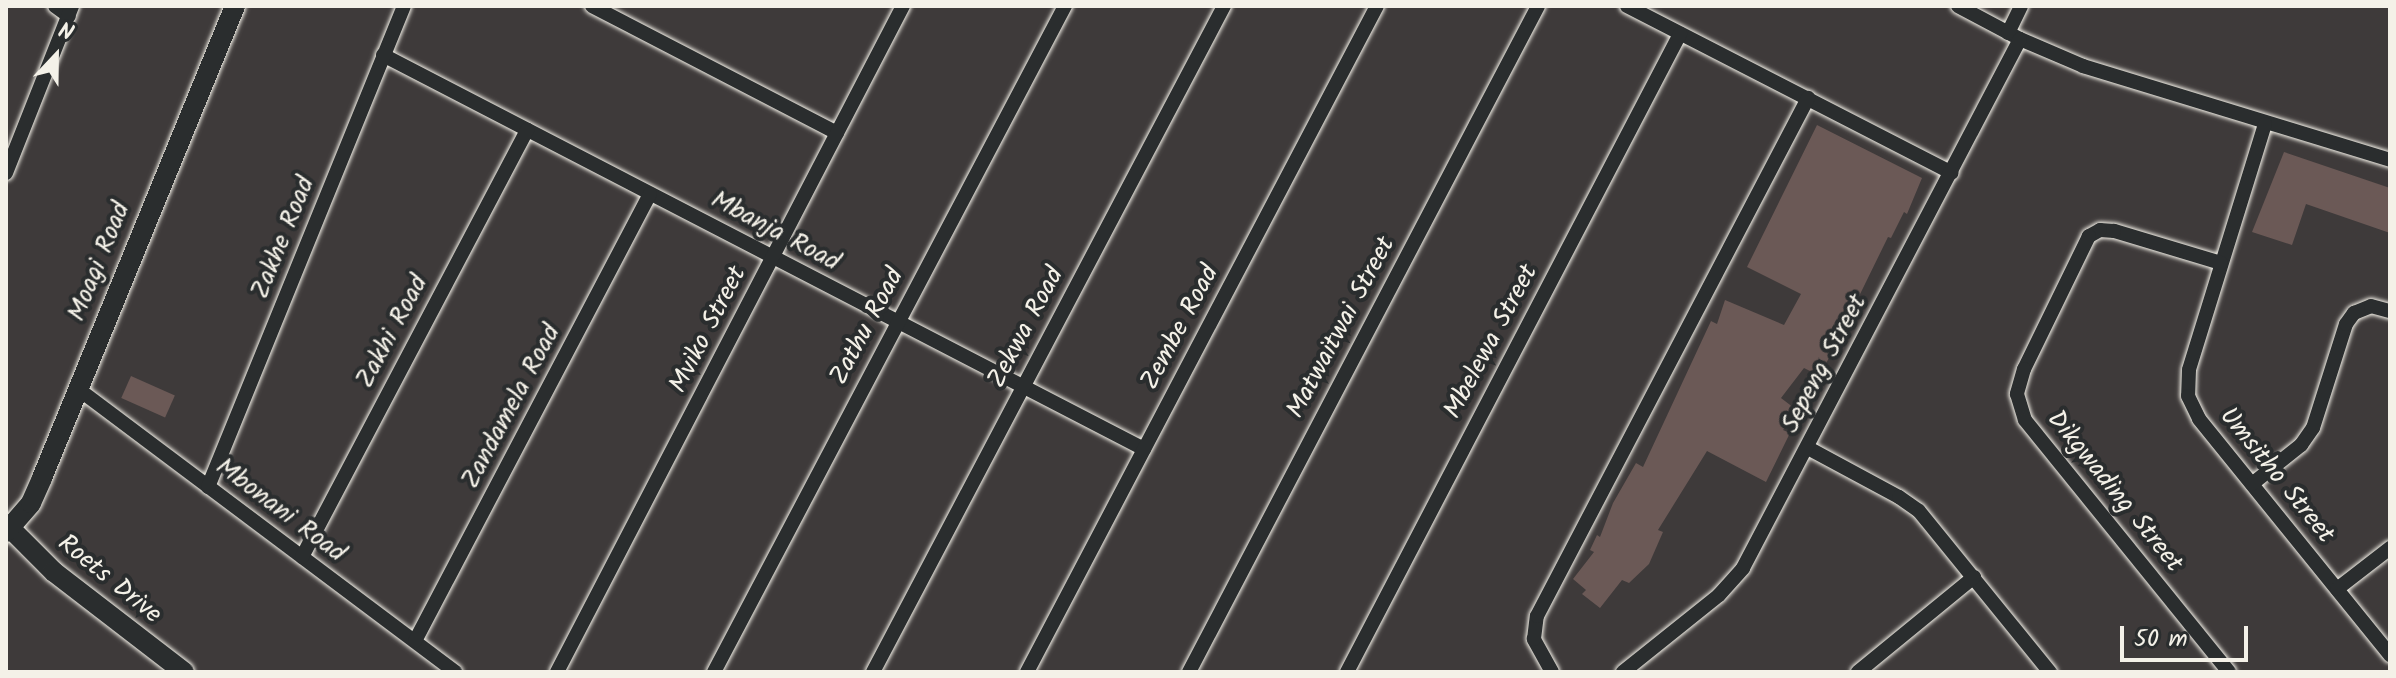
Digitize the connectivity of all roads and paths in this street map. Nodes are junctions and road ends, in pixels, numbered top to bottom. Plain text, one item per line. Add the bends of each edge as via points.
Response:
1 (55, 6) edge
2 (235, 6) edge
3 (404, 6) edge
4 (592, 6) edge
5 (1065, 6) edge
6 (1224, 6) edge
7 (1377, 6) edge
8 (1538, 6) edge
9 (1627, 6) edge
10 (1958, 6) edge
11 (2021, 6) edge
12 (899, 7) edge
13 (70, 11) edge
14 (1680, 34) junction
15 (2014, 36) junction
16 (383, 55) junction
17 (1808, 98) junction
18 (2265, 124) junction
19 (527, 130) junction
20 (837, 133) junction
21 (10, 148) edge
22 (2390, 160) edge
23 (6, 173) edge
24 (1952, 173) junction
25 (650, 194) junction
26 (773, 258) junction
27 (2221, 263) junction
28 (2390, 311) edge
29 (897, 323) junction
30 (77, 388) junction
31 (1022, 388) junction
32 (1808, 448) junction
33 (1144, 449) junction
34 (2252, 484) junction
35 (208, 487) junction
36 (7, 528) edge
37 (2390, 548) edge
38 (302, 557) junction
39 (1974, 577) junction
40 (2337, 589) junction
41 (415, 641) junction
42 (2390, 655) edge
43 (184, 672) edge
44 (455, 672) edge
45 (557, 672) edge
46 (714, 672) edge
47 (873, 672) edge
48 (1027, 672) edge
49 (1189, 672) edge
50 (1347, 672) edge
51 (1552, 672) edge
52 (1623, 672) edge
53 (1858, 672) edge
54 (2050, 672) edge
55 (2229, 672) edge

1 - 13 street
2 - 30 street, Moagi Road
3 - 16 street, Zakhe Road
4 - 20 street
5 - 29 street, Zathu Road
6 - 31 street, Zekwa Road
7 - 33 street, Zembe Road
8 - 49 street, Matwaitwai Street
9 - 14 street
10 - 15 street
11 - 15 street, Sepeng Street
12 - 20 street, Mviko Street
13 - 21 street
14 - 17 street
14 - 50 street, Mbelewa Street
15 - 18 street via 2083,66
15 - 24 street, Sepeng Street
16 - 19 street, Mbanja Road
16 - 35 street, Zakhe Road
17 - 24 street
17 - 51 street via 1537,616 1534,639
18 - 22 street
18 - 27 street, Umsitho Street
19 - 25 street, Mbanja Road
19 - 38 street, Zakhi Road
20 - 26 street, Mviko Street
21 - 23 street
24 - 32 street, Sepeng Street
25 - 26 street, Mbanja Road
25 - 41 street, Zandamela Road
26 - 29 street, Mbanja Road
26 - 45 street, Mviko Street
27 - 34 street, Umsitho Street via 2189,370 2188,396 2199,419
27 - 55 street, Dikgwading Street via 2114,231 2089,236 2017,394 2025,420
28 - 34 street via 2371,306 2354,313 2313,428 2301,445
29 - 31 street, Mbanja Road
29 - 46 street, Zathu Road
30 - 35 street, Mbonani Road
30 - 36 street, Moagi Road via 35,495
31 - 33 street, Mbanja Road
31 - 47 street, Zekwa Road
32 - 39 street via 1909,503
32 - 52 street, Sepeng Street via 1731,583
33 - 48 street, Zembe Road
34 - 40 street, Umsitho Street
35 - 38 street, Mbonani Road
36 - 43 street, Roets Drive via 54,572
37 - 40 street
38 - 41 street, Mbonani Road
39 - 53 street
39 - 54 street
40 - 42 street, Umsitho Street
41 - 44 street, Mbonani Road

